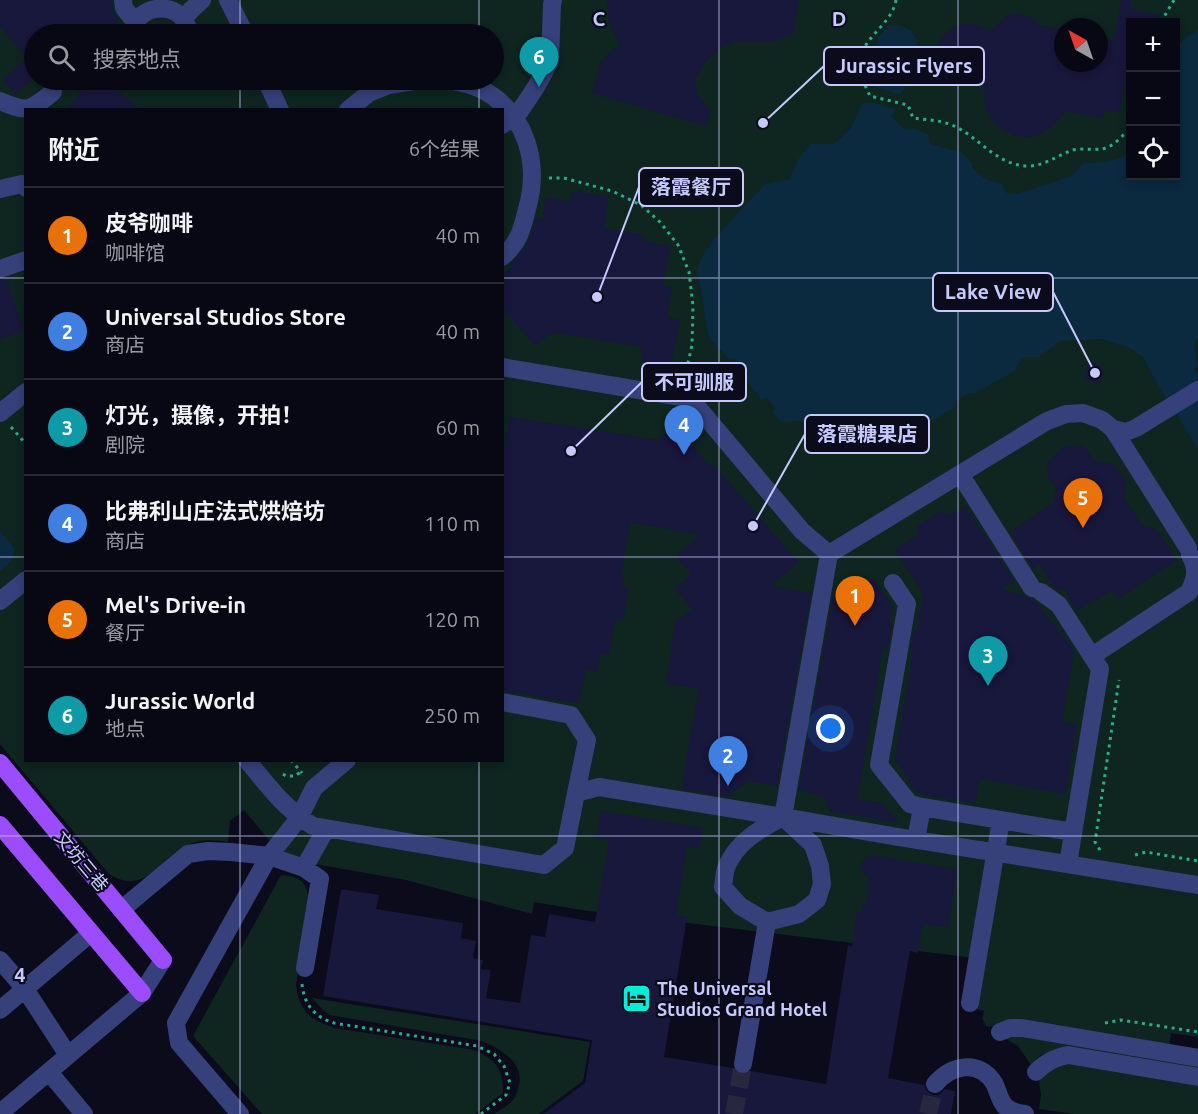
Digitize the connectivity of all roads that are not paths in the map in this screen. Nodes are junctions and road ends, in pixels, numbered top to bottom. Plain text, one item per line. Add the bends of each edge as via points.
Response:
1 (123, 0) edge
2 (202, 0) edge
3 (228, 0) edge
4 (553, 0) edge
5 (131, 24) edge
6 (135, 24) edge
7 (185, 24) edge
8 (188, 24) edge
9 (240, 24) edge
10 (271, 90) edge
11 (376, 90) edge
12 (483, 90) edge
13 (53, 92) dead end
14 (0, 101) edge
15 (28, 108) edge
16 (279, 108) edge
17 (350, 108) edge
18 (504, 108) edge
19 (24, 109) edge
20 (508, 120) edge
21 (24, 186) edge
22 (0, 189) edge
23 (504, 255) edge
24 (24, 261) edge
25 (0, 269) edge
26 (504, 369) edge
27 (1198, 390) edge
28 (24, 395) edge
29 (3, 417) edge
30 (1113, 429) junction
31 (960, 474) junction
32 (829, 554) junction
33 (24, 582) edge
34 (893, 583) dead end
35 (0, 601) edge
36 (1096, 663) junction
37 (504, 702) edge
38 (249, 762) edge
39 (345, 762) edge
40 (0, 763) edge
41 (576, 793) junction
42 (922, 807) junction
43 (783, 817) junction
44 (299, 818) junction
45 (1001, 820) junction
46 (0, 825) edge
47 (326, 829) junction
48 (1073, 832) junction
49 (907, 839) junction
50 (996, 853) junction
51 (269, 856) junction
52 (1068, 864) junction
53 (304, 868) junction
54 (1198, 885) edge
55 (122, 909) junction
56 (767, 922) junction
57 (92, 933) junction
58 (0, 960) edge
59 (163, 960) joint
60 (303, 974) road end
61 (25, 989) junction
62 (142, 993) junction
63 (970, 1003) dead end
64 (0, 1010) edge
65 (1000, 1032) dead end
66 (68, 1056) junction
67 (1198, 1058) edge
68 (743, 1064) tunnel mouth
69 (49, 1072) junction
70 (1036, 1072) dead end
71 (1198, 1077) edge
72 (935, 1084) tunnel mouth
73 (1004, 1109) edge
74 (0, 1113) edge
75 (84, 1114) edge
76 (240, 1114) edge
77 (1025, 1114) edge

1 - 5 street
2 - 8 street via 191,10
3 - 9 street
4 - 20 street via 550,61 520,111
6 - 7 street via 141,15 159,8 177,13
10 - 16 street
11 - 17 street
12 - 18 street
13 - 15 street
14 - 19 street
20 - 23 street via 526,138 533,179 522,228
21 - 22 street
24 - 25 street
26 - 32 street via 681,397 694,403 802,531
27 - 30 street via 1136,428 1126,432
28 - 29 street
30 - 31 street via 1083,413 1066,414 1047,421
30 - 36 street via 1196,564 1196,578 1189,592
31 - 32 street
31 - 36 street via 1037,590 1059,605
32 - 43 street
33 - 35 street
34 - 42 street via 907,604 879,765 910,804
36 - 48 street
37 - 41 street via 572,715 587,740
38 - 44 street
39 - 44 street via 314,788
40 - 55 main road, 文坊三巷
41 - 43 street via 599,787
41 - 47 street via 565,848 544,865
42 - 45 street
42 - 49 street
43 - 49 street
43 - 56 street via 813,845 822,884 817,900 799,914
43 - 56 street via 754,832 734,853 725,870 723,887 740,906
44 - 47 street
44 - 51 street
45 - 48 street
45 - 50 street
46 - 57 main road
47 - 53 street
48 - 52 street
49 - 50 street
50 - 52 street
50 - 63 street
51 - 53 street
51 - 55 street via 208,851 188,854
51 - 76 street via 176,1023 179,1043
52 - 54 street
53 - 60 street via 320,879
55 - 59 main road, 文坊三巷
56 - 68 street
57 - 61 street
57 - 62 main road
58 - 61 street
59 - 62 street
61 - 64 street
61 - 66 street
62 - 66 street
65 - 67 street via 1022,1028
66 - 69 street
69 - 74 street
69 - 75 street
70 - 71 street via 1044,1063 1068,1054
72 - 73 street via 960,1067 984,1072 993,1081
73 - 77 street

